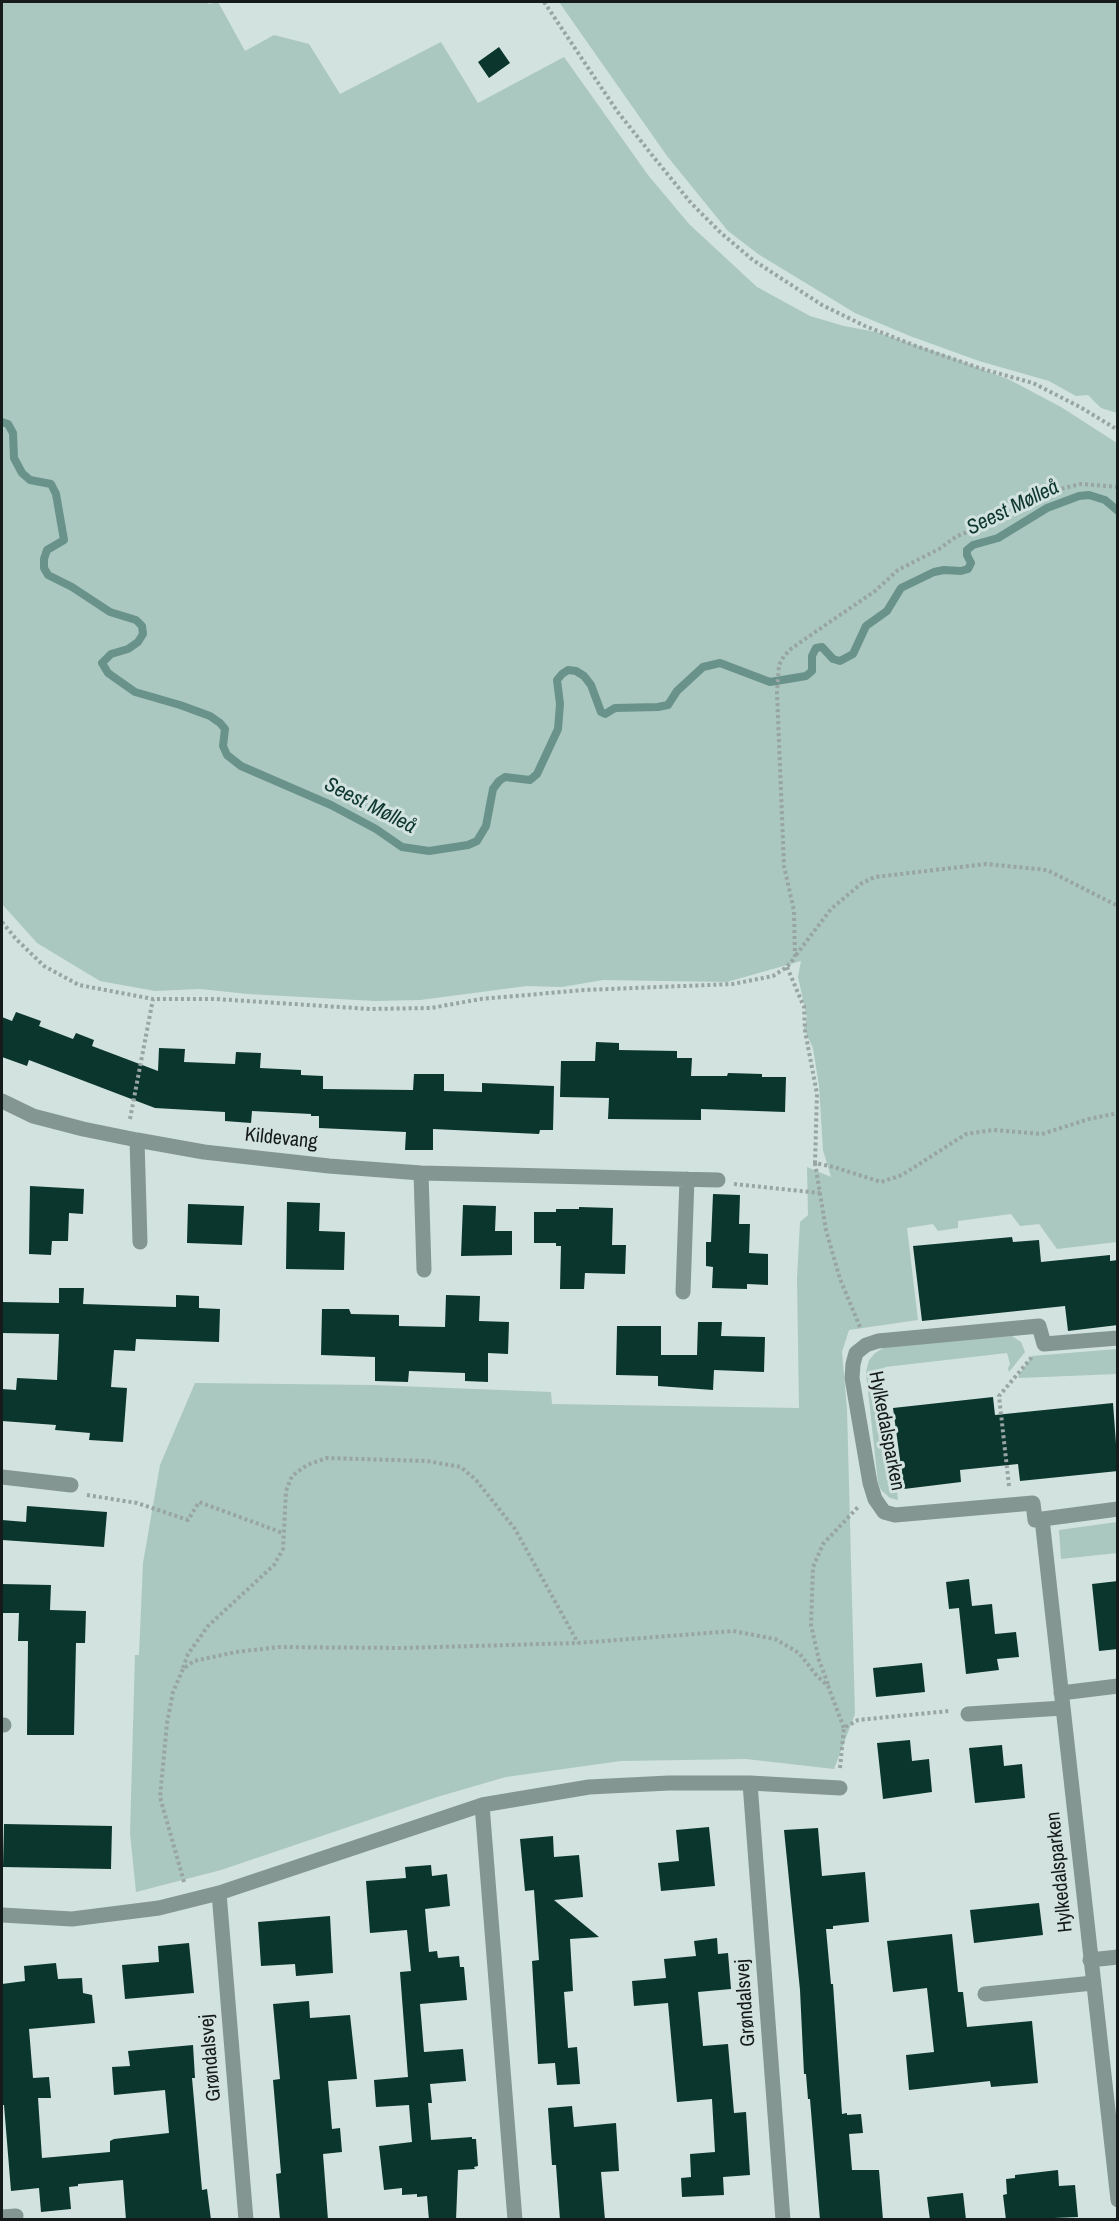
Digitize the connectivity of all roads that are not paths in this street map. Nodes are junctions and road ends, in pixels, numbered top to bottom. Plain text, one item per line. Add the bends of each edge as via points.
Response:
1 (2, 1101) edge
2 (137, 1140) junction
3 (421, 1173) junction
4 (687, 1179) junction
5 (718, 1180) road end
6 (140, 1242) dead end
7 (424, 1270) dead end
8 (683, 1292) dead end
9 (1118, 1338) edge
10 (2, 1477) edge
11 (71, 1485) road end
12 (1118, 1509) edge
13 (1042, 1519) junction
14 (1118, 1686) edge
15 (1062, 1700) junction
16 (968, 1714) road end
17 (750, 1783) junction
18 (840, 1788) road end
19 (482, 1805) junction
20 (219, 1893) junction
21 (2, 1916) edge
22 (1118, 1957) edge
23 (1090, 1960) junction
24 (1093, 1983) junction
25 (985, 1994) dead end
26 (1118, 2200) edge
27 (246, 2220) edge
28 (514, 2220) edge
29 (783, 2220) edge

1 - 2 street, Kildevang via 33,1116
2 - 3 street, Kildevang via 204,1152
2 - 6 street
3 - 4 street, Kildevang
3 - 7 street
4 - 5 street, Kildevang
4 - 8 street
9 - 13 street, Hylkedalsparken via 1044,1344 1039,1326 878,1341 856,1353 852,1378 874,1495 885,1512 895,1515 1033,1503 1035,1520
10 - 11 street
12 - 13 street
13 - 15 street, Hylkedalsparken
14 - 15 street
15 - 16 street
15 - 23 street, Hylkedalsparken
17 - 18 street
17 - 19 street via 589,1787
17 - 29 street, Grøndalsvej
19 - 20 street
19 - 28 street
20 - 21 street via 159,1908 72,1919
20 - 27 street, Grøndalsvej
22 - 23 street
23 - 24 street, Hylkedalsparken
24 - 25 street
24 - 26 street, Hylkedalsparken

